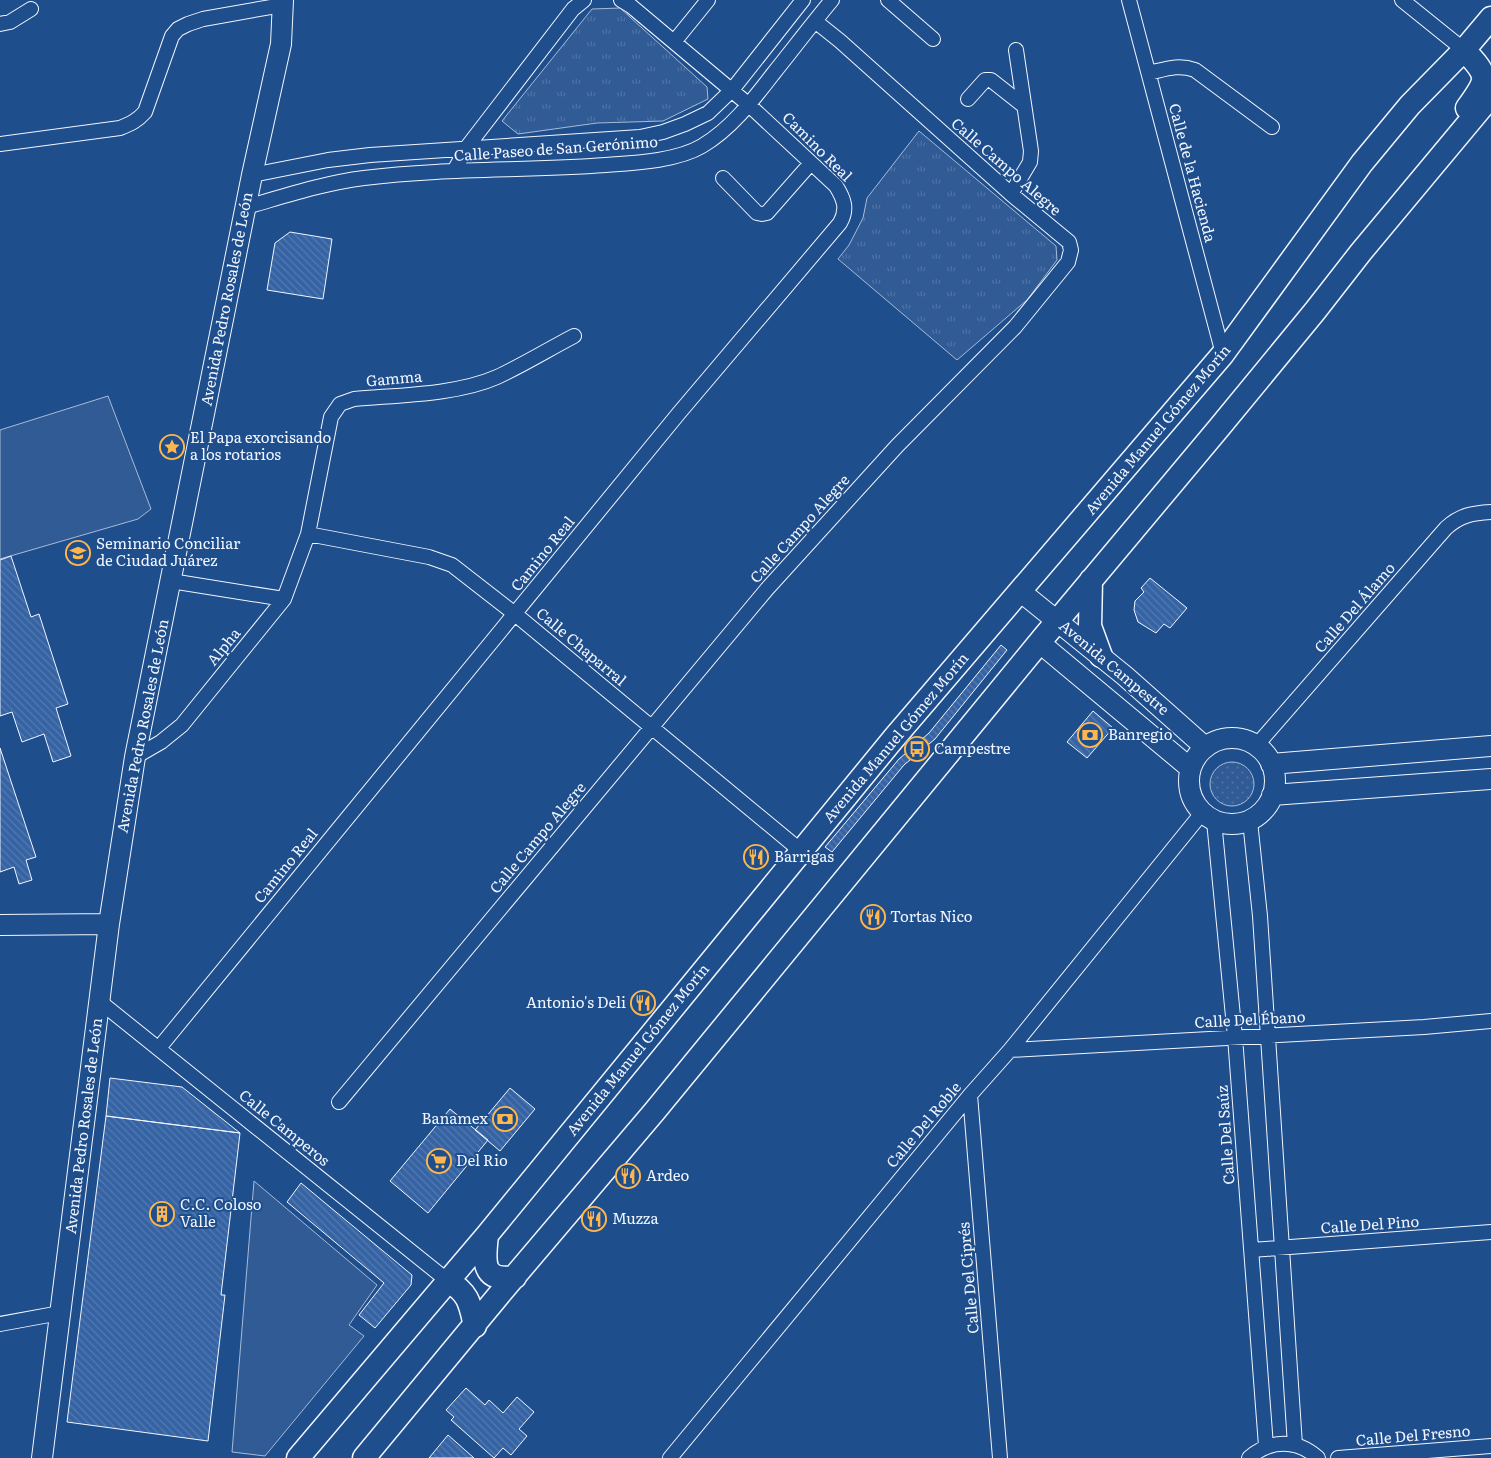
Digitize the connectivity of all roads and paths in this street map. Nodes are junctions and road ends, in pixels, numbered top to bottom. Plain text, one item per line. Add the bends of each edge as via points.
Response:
1 (584, 0) edge
2 (621, 0) edge
3 (708, 0) edge
4 (803, 0) edge
5 (832, 0) edge
6 (888, 0) edge
7 (1129, 0) edge
8 (1402, 0) edge
9 (282, 2) edge
10 (31, 9) dead end
11 (1491, 18) edge
12 (815, 20) junction
13 (0, 24) edge
14 (933, 39) dead end
15 (674, 42) junction
16 (1016, 50) dead end
17 (1464, 50) junction
18 (1149, 73) junction
19 (732, 90) junction
20 (1491, 96) edge
21 (968, 99) dead end
22 (749, 104) junction
23 (1024, 106) junction
24 (1272, 127) dead end
25 (1452, 141) junction
26 (0, 144) edge
27 (468, 147) junction
28 (811, 163) junction
29 (454, 172) junction
30 (252, 175) junction
31 (723, 178) dead end
32 (1011, 194) junction
33 (246, 207) junction
34 (574, 336) dead end
35 (1223, 354) junction
36 (1491, 512) edge
37 (308, 534) junction
38 (1091, 580) junction
39 (170, 581) junction
40 (1020, 591) junction
41 (284, 599) junction
42 (515, 614) junction
43 (1058, 620) junction
44 (1040, 643) junction
45 (1101, 656) junction
46 (651, 727) junction
47 (1256, 746) junction
48 (1491, 746) edge
49 (1205, 747) junction
50 (1374, 756) junction
51 (135, 757) junction
52 (1271, 764) junction
53 (1190, 768) junction
54 (1491, 779) edge
55 (1375, 788) junction
56 (1272, 795) junction
57 (1208, 817) junction
58 (1250, 820) junction
59 (801, 851) junction
60 (0, 924) edge
61 (109, 924) junction
62 (99, 1001) junction
63 (1491, 1021) edge
64 (1268, 1036) junction
65 (1234, 1037) junction
66 (159, 1048) junction
67 (1010, 1050) junction
68 (970, 1094) junction
69 (339, 1102) dead end
70 (1491, 1232) edge
71 (487, 1235) junction
72 (1282, 1247) junction
73 (1251, 1250) junction
74 (515, 1277) junction
75 (448, 1281) junction
76 (60, 1313) junction
77 (0, 1324) edge
78 (474, 1326) junction
79 (1295, 1445) junction
80 (1266, 1446) junction
81 (1491, 1446) edge
82 (42, 1458) edge
83 (298, 1458) edge
84 (364, 1458) edge
85 (670, 1458) edge
86 (1000, 1458) edge
87 (1249, 1458) edge
88 (1318, 1458) edge
89 (1338, 1458) edge

1 - 27 street via 573,9
2 - 15 street, Camino Real
3 - 15 street
4 - 19 street, Calle Paseo de San Gerónimo
5 - 12 street, Calle Paseo de San Gerónimo
6 - 14 street
7 - 18 street, Calle de la Hacienda
8 - 17 street
9 - 26 street via 203,19 178,29 172,36 145,112 131,124
9 - 30 main road, Avenida Pedro Rosales de León via 281,44
10 - 13 street via 10,22
11 - 17 main road, Avenida Manuel Gómez Morín
12 - 22 street, Calle Paseo de San Gerónimo
12 - 32 street, Calle Campo Alegre
15 - 19 street, Camino Real
16 - 23 street
17 - 25 main road via 1480,67 1484,77 1482,88 1465,111
17 - 35 main road, Avenida Manuel Gómez Morín via 1410,105 1362,163
18 - 24 street via 1173,66 1195,70
18 - 35 street, Calle de la Hacienda
19 - 22 street, Camino Real
19 - 27 street, Calle Paseo de San Gerónimo via 708,112 686,124 640,137
20 - 25 main road
21 - 23 street via 985,80 991,80
22 - 28 street, Camino Real
22 - 29 street, Calle Paseo de San Gerónimo via 727,128 701,147 672,157 646,162
23 - 32 street via 1030,162
25 - 38 main road
27 - 29 street
27 - 30 street, Calle Paseo de San Gerónimo via 328,160
28 - 31 street via 767,213 762,214 757,214
28 - 42 street, Camino Real via 842,196 845,214 840,223
29 - 33 street, Calle Paseo de San Gerónimo via 363,178 308,189
30 - 33 main road, Avenida Pedro Rosales de León
32 - 46 street, Calle Campo Alegre via 1069,242 1068,262 1015,327 896,446 780,575
33 - 39 main road, Avenida Pedro Rosales de León
34 - 37 street, Gamma via 496,378 480,383 448,390 354,399 340,404 331,417
35 - 40 main road, Avenida Manuel Gómez Morín
36 - 47 street, Calle Del Álamo via 1469,514 1446,528
37 - 41 street, Alpha
37 - 42 street, Calle Chaparral via 438,559 452,565
38 - 43 main road
38 - 45 main road via 1090,626
39 - 41 street
39 - 51 main road, Avenida Pedro Rosales de León
40 - 43 main road, Avenida Campestre
40 - 59 main road, Avenida Manuel Gómez Morín
41 - 51 street, Alpha via 182,725 162,742
42 - 46 street, Calle Chaparral
42 - 66 street, Camino Real
43 - 44 main road
43 - 45 main road, Avenida Campestre
44 - 53 main road, Avenida Campestre
44 - 74 main road
45 - 49 main road, Avenida Campestre
46 - 59 street, Calle Chaparral
46 - 69 street, Calle Campo Alegre
47 - 49 main road via 1230,738 1217,740
47 - 52 main road
48 - 50 main road
49 - 53 main road
50 - 52 main road
50 - 55 main road
51 - 61 main road, Avenida Pedro Rosales de León
52 - 56 main road via 1274,774
53 - 57 main road via 1188,780 1194,803
54 - 55 main road
55 - 56 main road
56 - 58 main road via 1260,814
57 - 58 main road via 1226,824
57 - 65 street, Calle Del Saúz
57 - 67 street, Calle Del Roble
58 - 64 street
59 - 71 main road, Avenida Manuel Gómez Morín
60 - 61 main road
61 - 62 main road, Avenida Pedro Rosales de León
62 - 66 street, Calle Camperos
62 - 76 main road, Avenida Pedro Rosales de León
63 - 64 street, Calle Del Ébano
64 - 65 street, Calle Del Ébano
64 - 72 street
65 - 67 street, Calle Del Ébano
65 - 73 street, Calle Del Saúz
66 - 75 street, Calle Camperos
67 - 68 street, Calle Del Roble
68 - 85 street, Calle Del Roble
68 - 86 street, Calle Del Ciprés
70 - 72 street, Calle Del Pino
71 - 74 main road via 488,1270 502,1279
71 - 75 main road, Avenida Manuel Gómez Morín
72 - 73 street, Calle Del Pino
72 - 79 street
73 - 80 street, Calle Del Saúz
74 - 78 main road
75 - 78 main road via 468,1298
75 - 83 main road, Avenida Manuel Gómez Morín
76 - 77 street
76 - 82 main road, Avenida Pedro Rosales de León
78 - 84 main road
79 - 80 street
79 - 88 street
80 - 87 street
81 - 89 street, Calle Del Fresno

